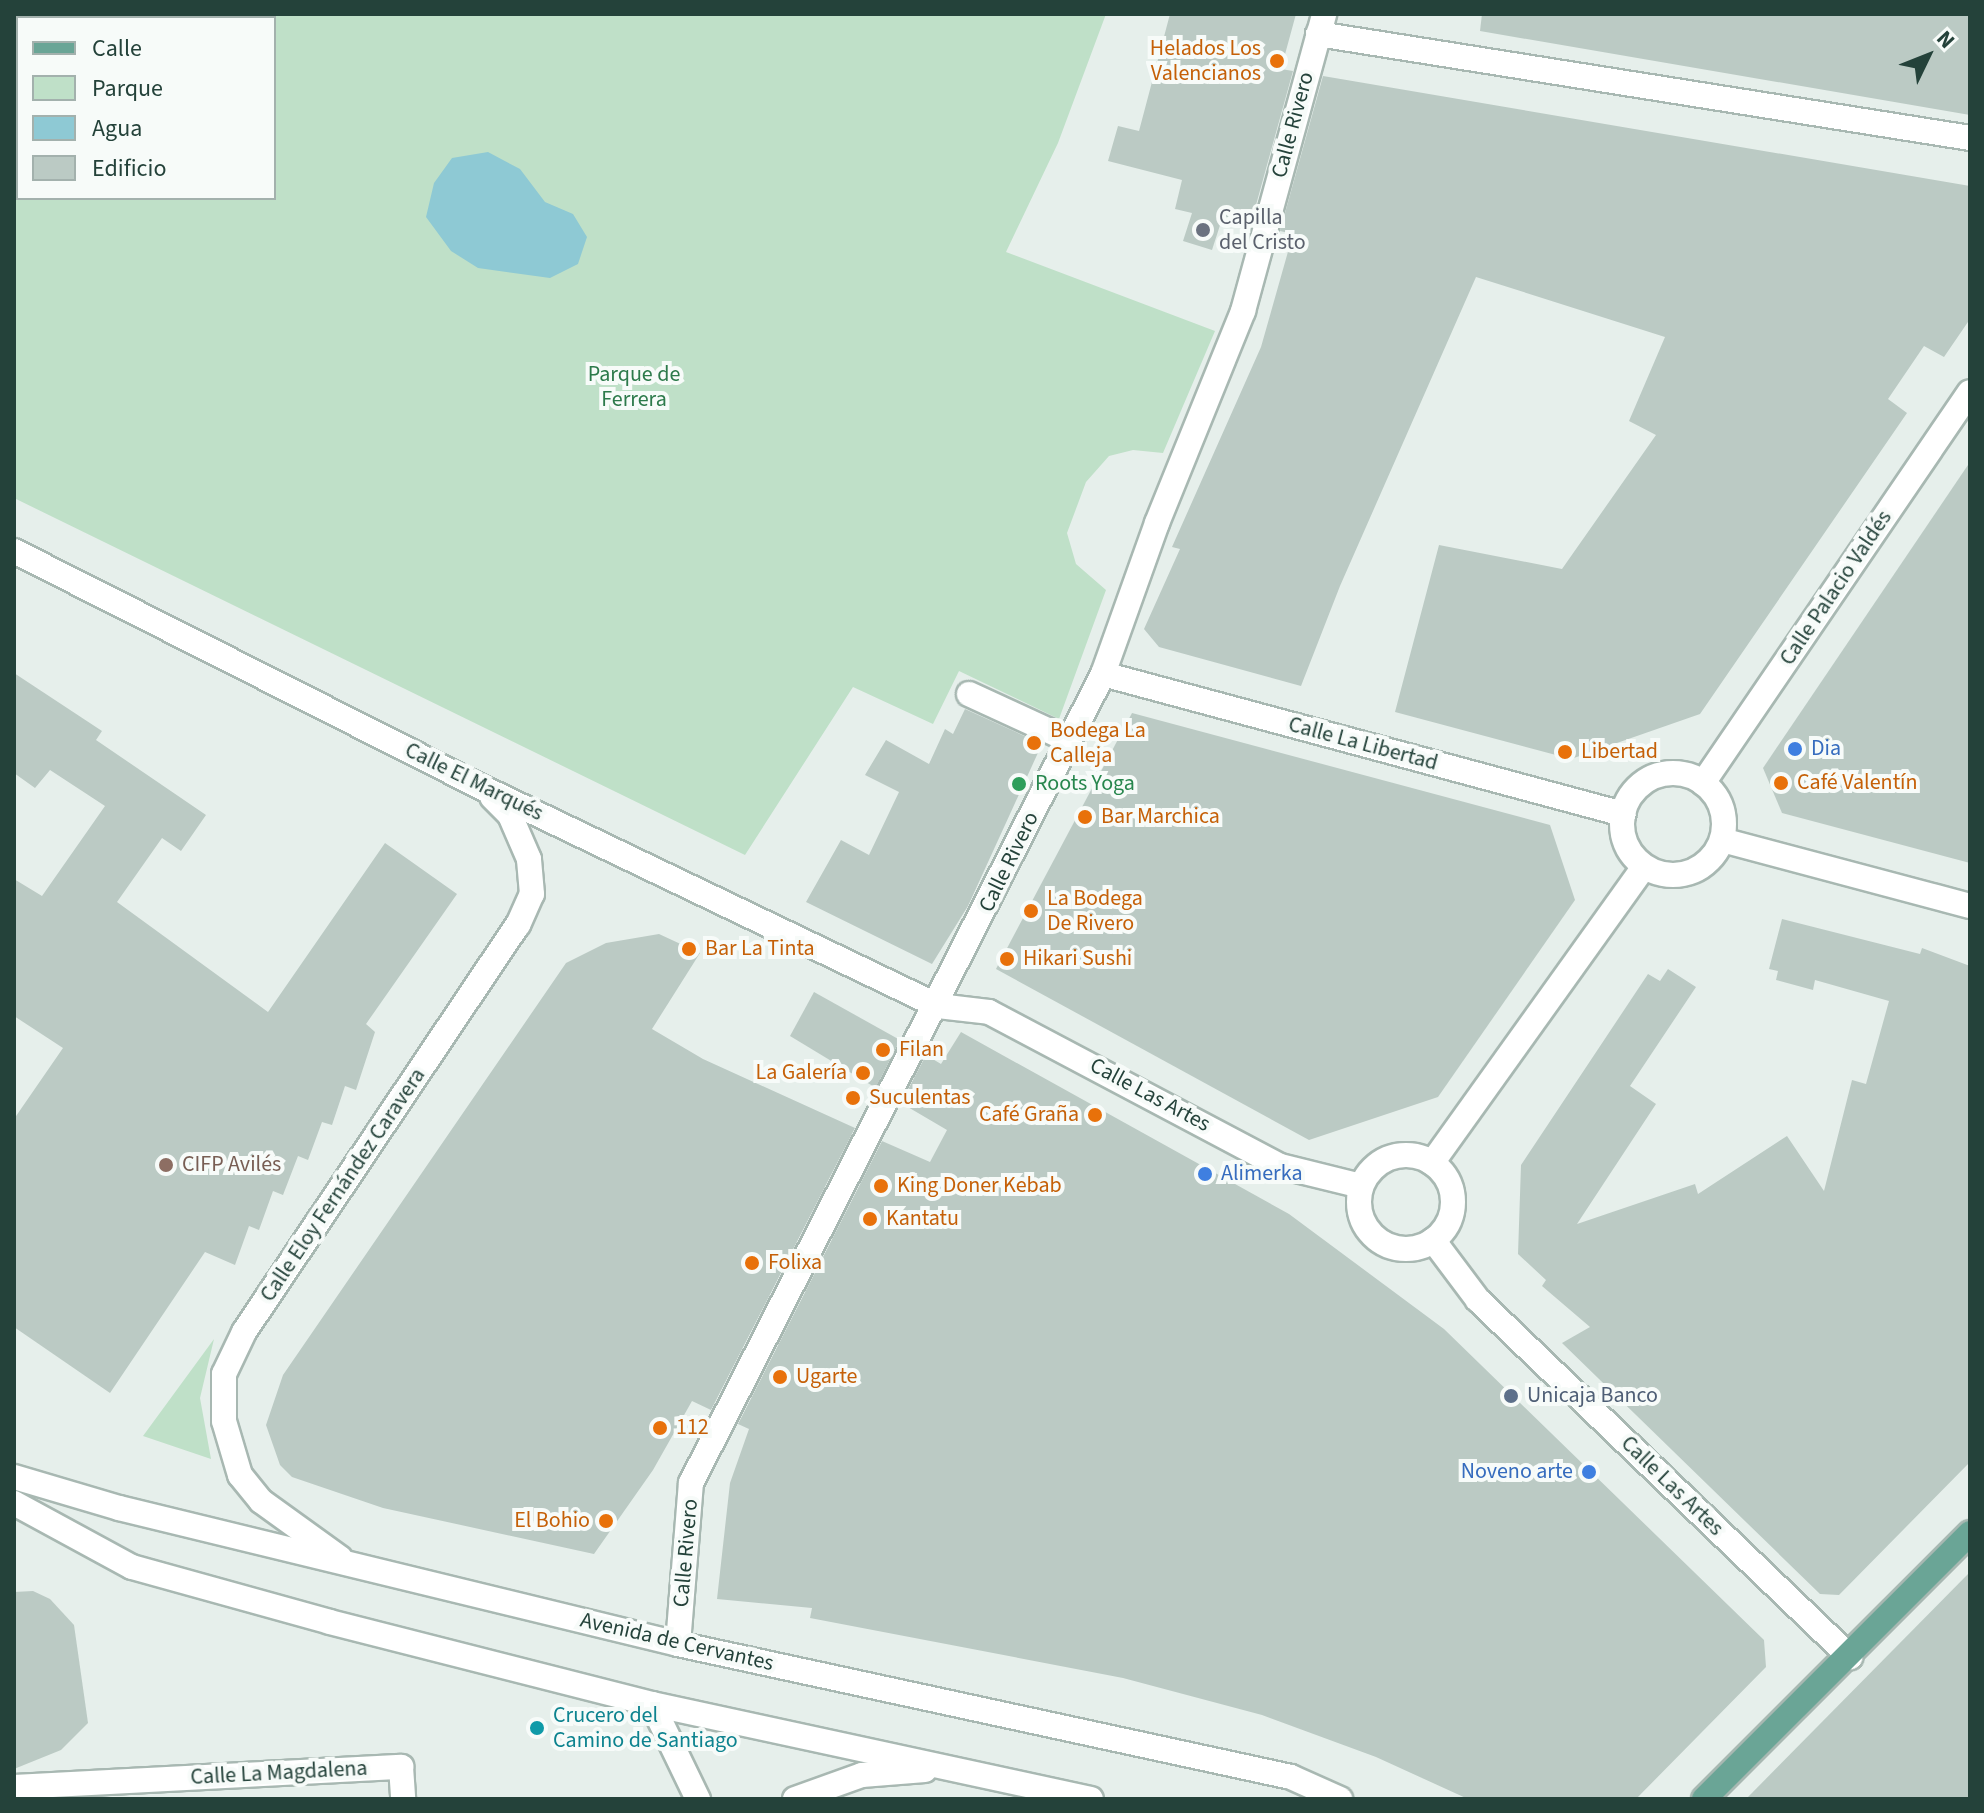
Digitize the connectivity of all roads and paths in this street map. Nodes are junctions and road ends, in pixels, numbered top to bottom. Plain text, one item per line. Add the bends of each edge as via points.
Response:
1 (1321, 24) edge
2 (1970, 138) edge
3 (1970, 392) edge
4 (14, 551) edge
5 (1103, 674) junction
6 (969, 694) dead end
7 (1069, 740) junction
8 (1703, 783) junction
9 (479, 786) junction
10 (1623, 814) junction
11 (1722, 840) junction
12 (1644, 867) junction
13 (1970, 906) edge
14 (938, 1006) junction
15 (1432, 1163) junction
16 (1361, 1186) junction
17 (1433, 1240) junction
18 (14, 1477) edge
19 (14, 1503) edge
20 (1970, 1533) edge
21 (352, 1566) junction
22 (678, 1644) junction
23 (1850, 1657) junction
24 (652, 1704) junction
25 (952, 1768) junction
26 (14, 1787) edge
27 (403, 1799) edge
28 (698, 1799) edge
29 (795, 1799) edge
30 (1091, 1799) edge
31 (1340, 1799) edge
32 (1704, 1799) edge

1 - 2 street
1 - 5 street, Calle Rivero via 1243,311
3 - 8 street, Calle Palacio Valdés
4 - 9 street, Calle El Marqués
5 - 7 street, Calle Rivero
5 - 10 street, Calle La Libertad
6 - 7 street
7 - 14 street, Calle Rivero
8 - 10 street via 1662,774 1637,789
8 - 11 street via 1719,802
9 - 14 street, Calle El Marqués
9 - 21 street, Calle Eloy Fernández Caravera via 510,815 529,859 528,904 244,1332 224,1374 224,1421 240,1475 261,1501
10 - 12 street via 1626,843
11 - 12 street via 1704,866 1690,872 1674,875
11 - 13 street
12 - 15 street
14 - 16 street, Calle Las Artes via 989,1012 1280,1166
14 - 22 street, Calle Rivero via 691,1483
15 - 16 street via 1416,1156 1383,1160
15 - 17 street via 1443,1173 1453,1201 1444,1230
16 - 17 street via 1362,1220 1385,1244 1418,1247
17 - 23 street, Calle Las Artes via 1478,1300
18 - 21 street, Avenida de Cervantes
19 - 24 street via 132,1567
20 - 23 main road
21 - 22 street, Avenida de Cervantes
22 - 31 street, Avenida de Cervantes via 1291,1777
23 - 32 main road
24 - 25 street
24 - 28 street
25 - 29 street via 862,1775
25 - 30 street
26 - 27 street, Calle La Magdalena via 401,1767

